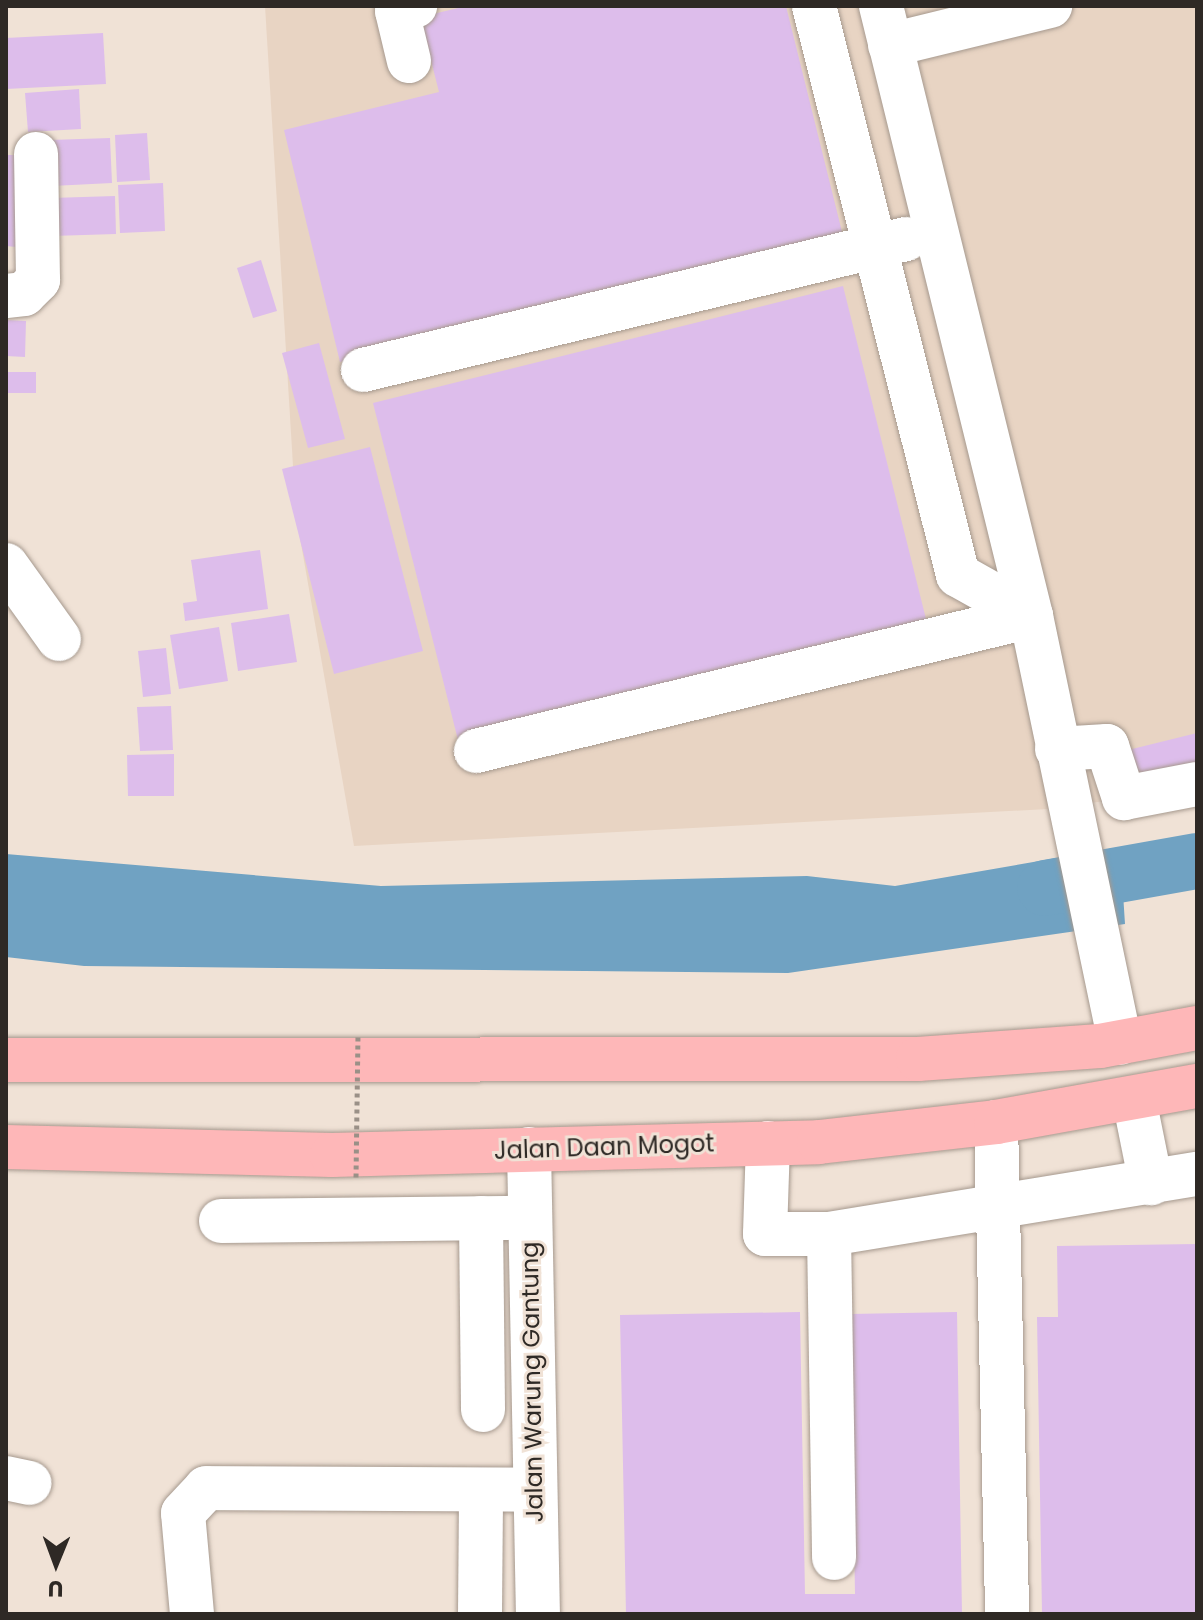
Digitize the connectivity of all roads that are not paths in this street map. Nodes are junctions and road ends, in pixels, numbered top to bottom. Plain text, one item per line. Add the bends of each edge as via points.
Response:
1 (814, 6) edge
2 (1050, 6) edge
3 (402, 8) edge
4 (885, 25) edge
5 (409, 61) dead end
6 (36, 154) dead end
7 (936, 231) junction
8 (878, 245) junction
9 (6, 296) edge
10 (363, 370) dead end
11 (6, 565) edge
12 (1031, 616) junction
13 (59, 639) dead end
14 (1057, 749) junction
15 (476, 751) dead end
16 (1197, 784) edge
17 (1197, 1028) edge
18 (1120, 1043) junction
19 (6, 1060) edge
20 (1197, 1086) edge
21 (1134, 1099) junction
22 (996, 1122) junction
23 (768, 1143) junction
24 (6, 1147) edge
25 (529, 1149) junction
26 (1197, 1174) edge
27 (1151, 1183) junction
28 (1001, 1210) junction
29 (481, 1218) junction
30 (529, 1218) junction
31 (221, 1221) dead end
32 (829, 1234) junction
33 (483, 1410) dead end
34 (534, 1490) junction
35 (481, 1491) junction
36 (834, 1558) dead end
37 (192, 1614) edge
38 (480, 1614) edge
39 (538, 1614) edge
40 (1007, 1614) edge

1 - 8 street
2 - 4 street
3 - 5 street
4 - 7 street
6 - 9 street via 38,280 24,294
7 - 8 street
7 - 12 street
8 - 10 street
8 - 12 street via 958,575
11 - 13 street
12 - 14 street
12 - 15 street
14 - 16 street via 1107,746 1124,798
14 - 18 street
17 - 18 highway
18 - 19 highway via 918,1059
20 - 21 highway, Jalan Daan Mogot
21 - 22 highway, Jalan Daan Mogot
21 - 27 street
22 - 23 highway, Jalan Daan Mogot
22 - 28 street
23 - 25 highway, Jalan Daan Mogot
23 - 32 street via 765,1234
24 - 25 highway, Jalan Daan Mogot via 320,1155
25 - 30 street, Jalan Warung Gantung
26 - 27 street
27 - 28 street
28 - 32 street
28 - 40 street
29 - 30 street
29 - 31 street
29 - 33 street
30 - 34 street, Jalan Warung Gantung
32 - 36 street
34 - 35 street
34 - 39 street, Jalan Warung Gantung
35 - 37 street via 206,1488 183,1513
35 - 38 street

